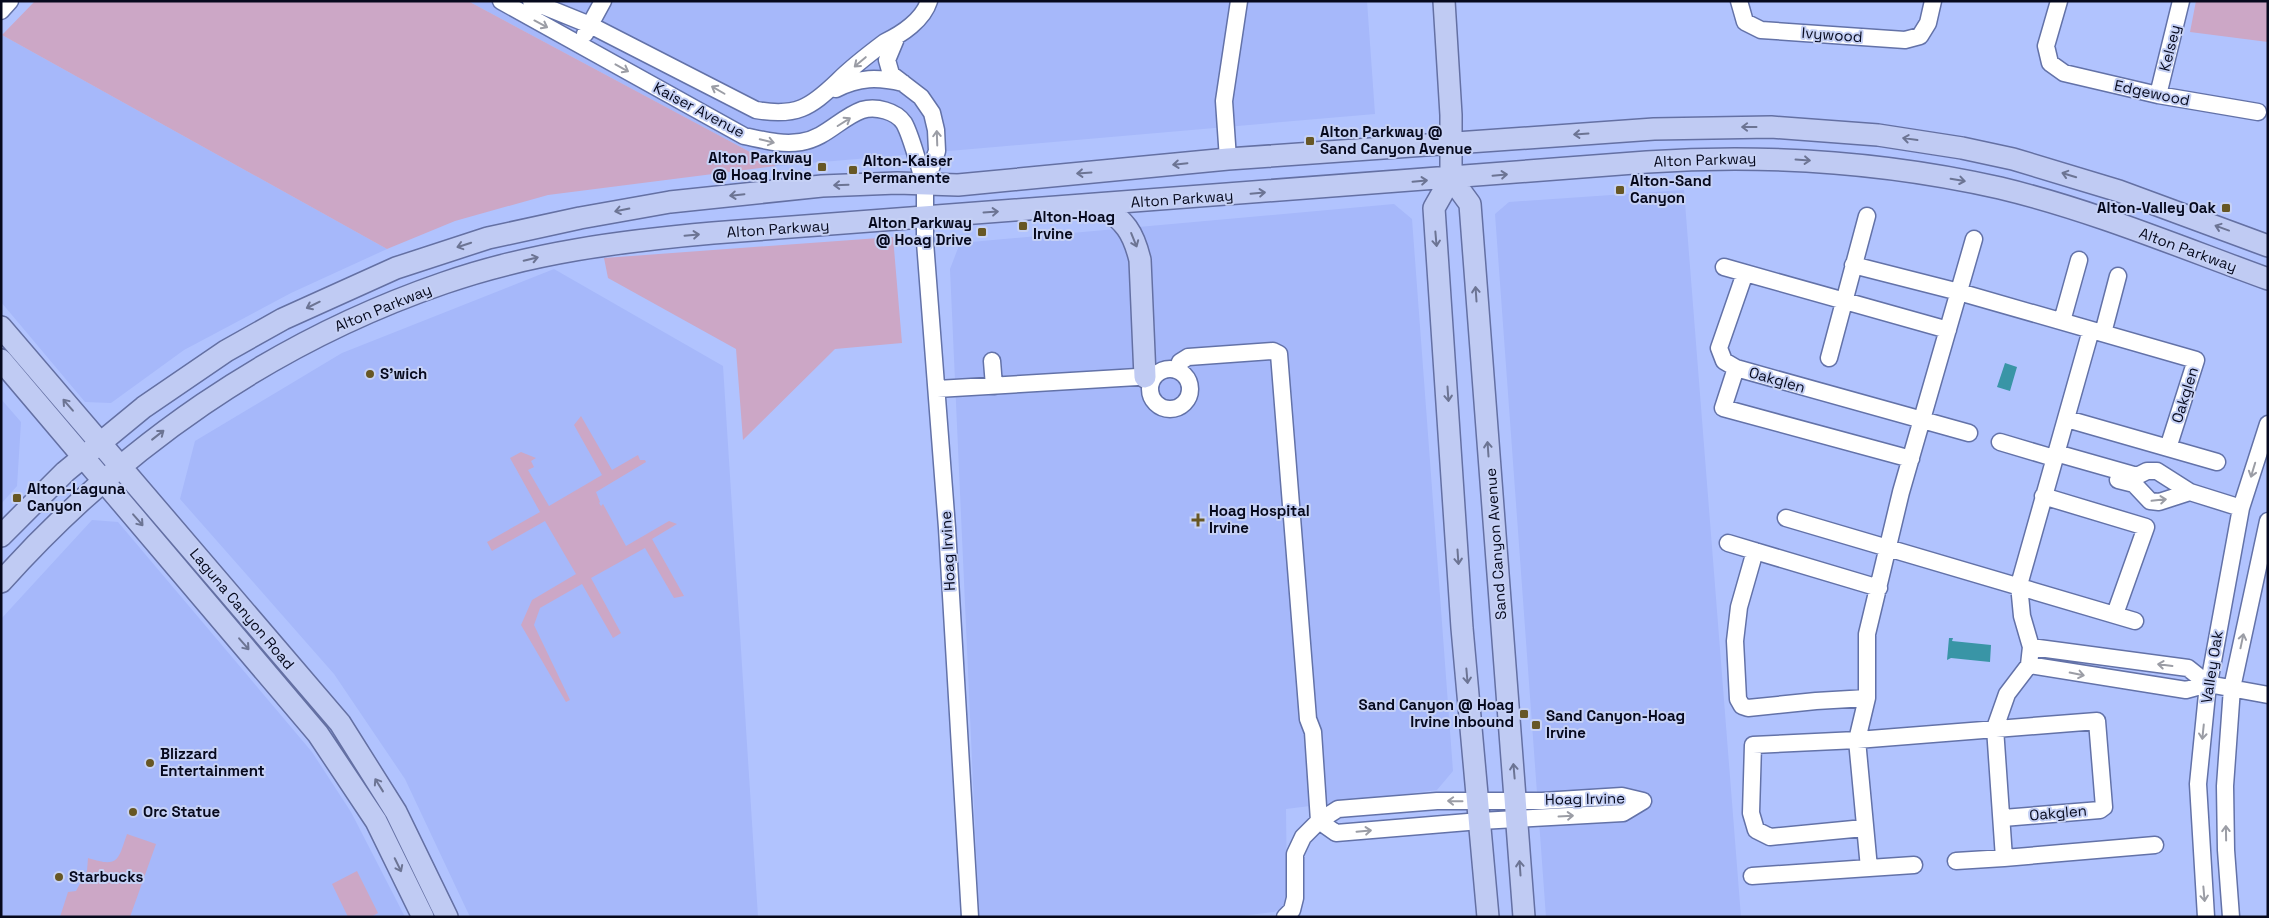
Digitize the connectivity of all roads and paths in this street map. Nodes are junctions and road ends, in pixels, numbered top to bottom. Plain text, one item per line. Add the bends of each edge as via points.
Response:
1 (10, 1) edge
2 (501, 1) edge
3 (531, 1) edge
4 (603, 1) edge
5 (929, 1) edge
6 (1239, 1) edge
7 (1444, 1) edge
8 (1739, 1) edge
9 (1933, 1) edge
10 (2059, 1) edge
11 (2181, 1) edge
12 (1, 11) edge
13 (590, 25) junction
14 (897, 36) junction
15 (579, 45) junction
16 (903, 83) junction
17 (827, 93) junction
18 (2158, 95) junction
19 (2258, 112) dead end
20 (1451, 144) junction
21 (1228, 159) junction
22 (1451, 178) junction
23 (925, 185) junction
24 (1102, 204) junction
25 (1866, 216) dead end
26 (925, 218) junction
27 (1974, 239) dead end
28 (2268, 246) edge
29 (2079, 260) dead end
30 (1853, 265) junction
31 (1724, 267) dead end
32 (1745, 273) junction
33 (2118, 276) dead end
34 (2268, 279) edge
35 (1959, 292) junction
36 (1843, 300) junction
37 (2062, 321) junction
38 (1, 327) edge
39 (1948, 330) junction
40 (2097, 331) junction
41 (1829, 358) dead end
42 (1, 360) edge
43 (992, 361) dead end
44 (1736, 368) junction
45 (1177, 370) junction
46 (1150, 377) junction
47 (994, 386) junction
48 (937, 389) junction
49 (2067, 419) junction
50 (1922, 421) junction
51 (2268, 424) edge
52 (1970, 433) dead end
53 (100, 442) junction
54 (2000, 442) dead end
55 (2168, 448) junction
56 (84, 456) junction
57 (1911, 459) junction
58 (2054, 459) junction
59 (2217, 462) dead end
60 (120, 466) junction
61 (104, 480) junction
62 (2136, 480) junction
63 (2190, 492) junction
64 (2043, 496) junction
65 (2241, 508) junction
66 (1786, 518) dead end
67 (2268, 521) edge
68 (1, 536) edge
69 (1728, 543) dead end
70 (1887, 548) junction
71 (1755, 551) junction
72 (1, 582) edge
73 (2019, 585) junction
74 (1879, 588) junction
75 (2115, 614) junction
76 (2135, 621) dead end
77 (2031, 647) junction
78 (2107, 658) junction
79 (2029, 666) junction
80 (2102, 679) junction
81 (2208, 684) junction
82 (2232, 688) junction
83 (2268, 695) edge
84 (1867, 698) junction
85 (1995, 728) junction
86 (1857, 740) junction
87 (1517, 810) junction
88 (1480, 811) junction
89 (2003, 818) junction
90 (1320, 821) junction
91 (1864, 828) junction
92 (2155, 846) dead end
93 (2004, 858) junction
94 (1956, 861) dead end
95 (1914, 865) dead end
96 (1869, 868) junction
97 (1752, 876) dead end
98 (423, 917) edge
99 (447, 917) edge
100 (970, 917) edge
101 (1285, 917) edge
102 (1488, 917) edge
103 (1524, 917) edge
104 (2206, 917) edge
105 (2231, 917) edge

1 - 12 street
2 -> 15 street, Kaiser Avenue
3 - 13 street, Kaiser Avenue
4 - 13 street
5 - 14 street, Kaiser Avenue via 925,12
6 - 21 street via 1224,101
7 - 20 main road
8 - 9 street, Ivywood via 1745,22 1761,30 1905,40 1920,36 1928,22
10 - 18 street, Edgewood via 2046,46 2050,63 2064,73
11 - 18 street, Kelsey
13 - 15 street
17 -> 13 street, Kaiser Avenue via 801,109 772,113 756,110
14 - 16 street, Kaiser Avenue via 887,60 892,74
14 -> 17 street, Kaiser Avenue via 885,42
15 -> 23 street, Kaiser Avenue via 744,136 777,144 812,139 862,110 891,112 903,122 910,135
16 - 17 street, Kaiser Avenue via 869,78 849,82
23 -> 16 street, Kaiser Avenue via 937,151 936,130 932,113 921,97
18 - 19 street, Edgewood
20 - 21 main road, Alton Parkway
20 - 22 main road
28 -> 20 main road, Alton Parkway via 2067,174 1962,148 1878,135 1810,128 1706,127
21 -> 23 main road, Alton Parkway via 958,185
24 -> 22 main road, Alton Parkway
22 -> 34 main road, Alton Parkway via 1702,158 1771,158 1858,164 1966,182 2050,202
87 -> 22 main road, Sand Canyon Avenue via 1470,204
22 -> 88 main road via 1434,208 1462,628
23 - 26 street, Hoag Irvine
23 -> 53 main road, Alton Parkway via 822,186 670,202 555,222 488,238 396,268 283,319 198,369
26 -> 24 main road, Alton Parkway
24 -> 46 main road via 1124,223 1136,243
25 - 30 street
26 - 48 street, Hoag Irvine
60 -> 26 main road, Alton Parkway via 187,414 272,360 356,317 444,283 549,255 621,242
27 - 35 street
29 - 37 street
30 - 35 street, Oakglen
30 - 36 street
31 - 32 street
32 - 36 street
32 - 44 street, Oakglen via 1719,348 1724,361
33 - 40 street
35 - 37 street, Oakglen
35 - 39 street
36 - 39 street
36 - 41 street
37 - 40 street, Oakglen
53 -> 38 main road, Laguna Canyon Road
39 - 50 street
40 - 49 street
40 - 55 street, Oakglen via 2196,360
42 - 56 main road, Laguna Canyon Road
43 - 47 street
44 - 50 street, Oakglen
44 - 57 street via 1723,408
45 - 46 street via 1165,370
45 - 46 street via 1187,378 1190,391 1184,403 1172,408 1154,401
45 - 90 street via 1180,362 1188,357 1273,351 1279,354 1308,719 1313,732
46 - 47 street
47 - 48 street
48 - 100 street, Hoag Irvine
49 - 55 street
49 - 58 street
50 - 52 street, Oakglen
50 - 57 street
51 -> 65 street, Valley Oak
53 - 56 main road, Alton Parkway
53 - 60 main road, Laguna Canyon Road
54 - 58 street
55 - 59 street
56 - 61 main road, Laguna Canyon Road
56 - 68 main road, Alton Parkway
57 - 70 street
58 - 62 street
58 - 64 street
60 - 61 main road, Alton Parkway
99 -> 60 main road, Laguna Canyon Road via 396,812 340,724
61 - 72 main road, Alton Parkway via 56,524
61 -> 98 main road, Laguna Canyon Road via 318,734 376,821
62 - 63 street via 2147,471 2157,471
62 -> 63 street via 2150,501 2159,502
63 - 65 street
64 - 73 street
64 - 75 street via 2146,527
65 - 81 street, Valley Oak
66 - 70 street
82 -> 67 street, Valley Oak
69 - 71 street
70 - 73 street
70 - 74 street
71 - 74 street
71 - 84 street via 1738,607 1735,641 1738,699 1742,706
73 - 75 street
73 - 77 street via 2022,616
74 - 84 street via 1867,634
75 - 76 street
77 - 78 street
77 - 79 street
78 - 80 street
81 -> 78 street via 2188,668
79 -> 80 street
79 - 85 street via 2008,694
80 - 81 street via 2186,690
81 - 82 street
81 -> 104 street, Valley Oak via 2198,784
82 - 83 street
105 -> 82 street, Valley Oak via 2225,786
84 - 86 street
85 - 86 street, Oakglen
85 - 89 street
85 - 89 street, Oakglen via 2097,721 2104,807 2100,810
86 - 91 street
86 - 91 street, Oakglen via 1753,745 1751,813 1756,830 1770,837
87 -> 87 street, Hoag Irvine via 1623,813 1643,801 1622,796
87 - 88 street, Hoag Irvine
103 -> 87 main road, Sand Canyon Avenue
88 -> 90 street, Hoag Irvine via 1437,801 1338,809
90 -> 88 street, Hoag Irvine via 1336,833
88 - 102 main road
89 - 93 street
90 - 101 street, Hoag Irvine via 1302,837 1296,854 1295,898 1292,910
91 - 96 street
92 - 93 street
93 - 94 street
95 - 96 street
96 - 97 street

